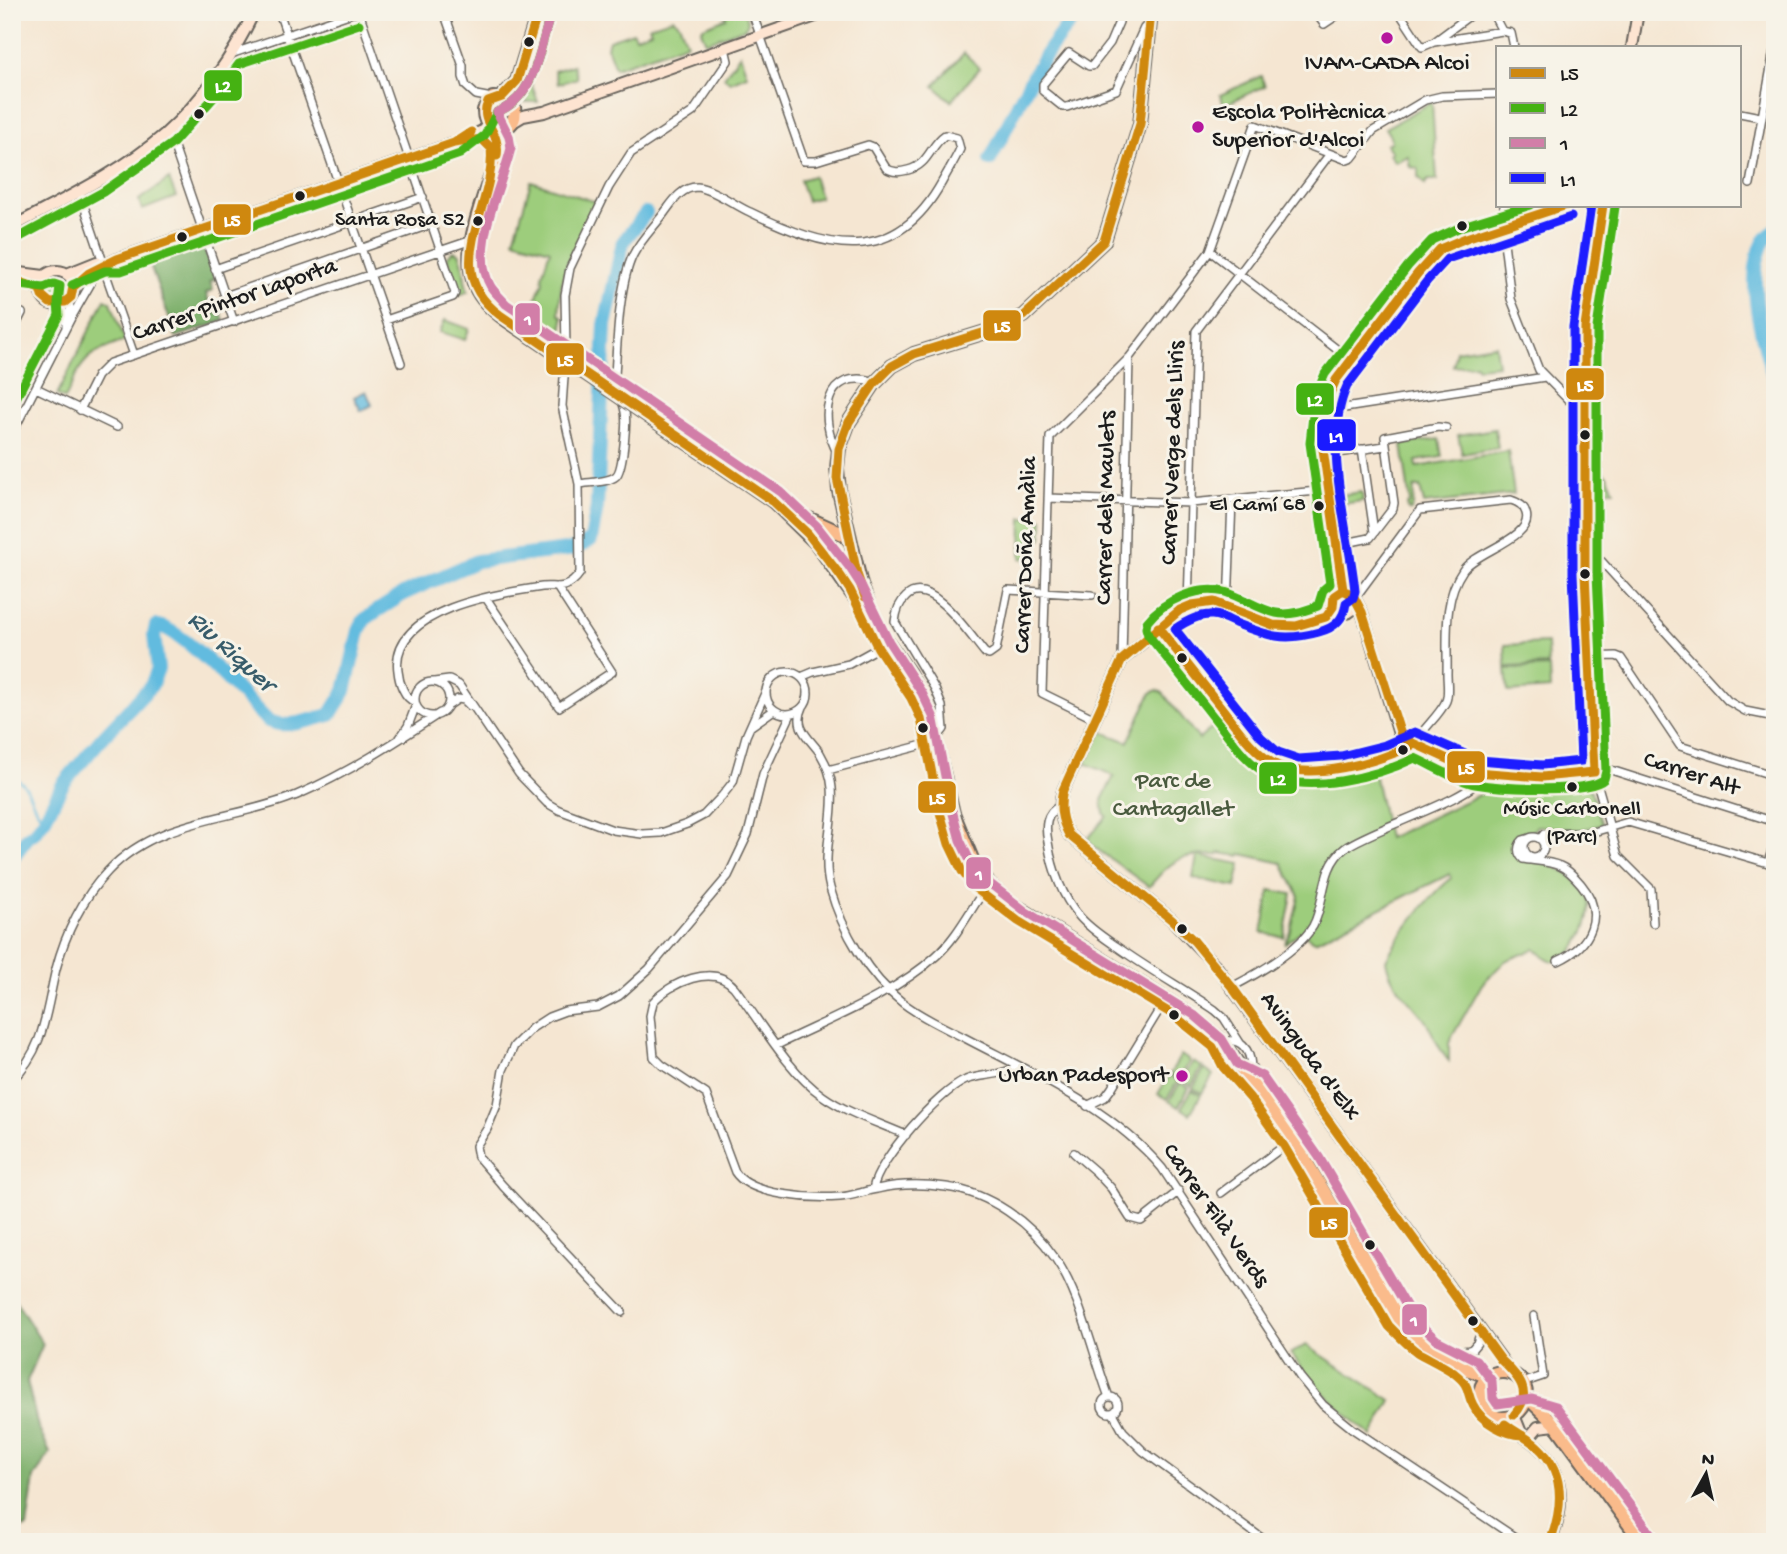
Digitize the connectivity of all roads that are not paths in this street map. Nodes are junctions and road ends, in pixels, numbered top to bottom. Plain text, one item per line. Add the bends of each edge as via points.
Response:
1 (254, 12) edge
2 (278, 12) edge
3 (357, 12) edge
4 (444, 12) edge
5 (538, 12) edge
6 (752, 12) edge
7 (827, 12) edge
8 (1151, 12) edge
9 (1315, 12) edge
10 (1342, 12) edge
11 (1399, 12) edge
12 (1492, 12) edge
13 (1638, 12) edge
14 (1467, 14) edge
15 (1119, 22) dead end
16 (1502, 31) junction
17 (1150, 34) junction
18 (287, 35) junction
19 (760, 35) junction
20 (1434, 43) junction
21 (1775, 45) edge
22 (1514, 46) edge
23 (1632, 46) edge
24 (725, 48) junction
25 (231, 54) junction
26 (1496, 94) edge
27 (502, 100) junction
28 (553, 107) junction
29 (1742, 113) edge
30 (483, 114) junction
31 (1760, 117) junction
32 (512, 123) junction
33 (492, 127) junction
34 (165, 134) junction
35 (454, 143) junction
36 (1329, 155) junction
37 (410, 158) junction
38 (491, 175) junction
39 (338, 182) junction
40 (1750, 184) dead end
41 (79, 191) junction
42 (423, 197) junction
43 (1504, 206) edge
44 (1564, 206) edge
45 (1603, 206) edge
46 (352, 222) junction
47 (432, 224) junction
48 (12, 227) edge
49 (1503, 228) junction
50 (201, 229) junction
51 (472, 240) junction
52 (362, 249) junction
53 (441, 250) junction
54 (1210, 251) junction
55 (103, 263) junction
56 (215, 269) junction
57 (12, 272) edge
58 (67, 274) junction
59 (1240, 274) junction
60 (370, 275) junction
61 (44, 276) junction
62 (12, 279) edge
63 (91, 283) dead end
64 (74, 287) junction
65 (40, 289) junction
66 (225, 296) junction
67 (65, 301) junction
68 (22, 313) dead end
69 (71, 318) junction
70 (386, 320) junction
71 (234, 322) junction
72 (66, 328) junction
73 (12, 333) edge
74 (134, 355) junction
75 (1129, 358) junction
76 (1352, 361) junction
77 (401, 363) dead end
78 (1545, 377) junction
79 (876, 382) junction
80 (36, 388) junction
81 (80, 410) junction
82 (1325, 411) junction
83 (1584, 416) junction
84 (117, 427) dead end
85 (1446, 428) dead end
86 (12, 434) edge
87 (1385, 446) junction
88 (1363, 449) junction
89 (838, 454) junction
90 (1324, 455) junction
91 (579, 484) junction
92 (1328, 490) junction
93 (1048, 498) junction
94 (1126, 500) junction
95 (1233, 500) junction
96 (774, 502) junction
97 (1191, 503) junction
98 (1374, 532) junction
99 (846, 537) junction
100 (1336, 545) junction
101 (1585, 552) junction
102 (825, 553) junction
103 (857, 574) junction
104 (840, 575) junction
105 (557, 587) junction
106 (850, 590) junction
107 (1343, 590) junction
108 (1045, 591) junction
109 (1092, 595) dead end
110 (486, 598) junction
111 (1355, 601) junction
112 (1188, 606) junction
113 (1228, 607) junction
114 (1333, 607) junction
115 (1158, 628) junction
116 (879, 629) junction
117 (878, 648) junction
118 (1589, 657) junction
119 (1122, 660) junction
120 (802, 677) junction
121 (434, 682) junction
122 (401, 684) junction
123 (419, 688) junction
124 (766, 691) junction
125 (415, 703) junction
126 (803, 708) junction
127 (774, 710) junction
128 (443, 711) junction
129 (476, 711) junction
130 (792, 714) junction
131 (1775, 717) edge
132 (1095, 719) junction
133 (749, 728) junction
134 (1399, 734) junction
135 (397, 741) junction
136 (932, 741) junction
137 (1415, 744) junction
138 (1396, 754) junction
139 (828, 770) junction
140 (1594, 772) junction
141 (1485, 774) junction
142 (1775, 776) edge
143 (1060, 806) junction
144 (1775, 822) edge
145 (1609, 827) junction
146 (1530, 838) junction
147 (1540, 839) junction
148 (1775, 841) edge
149 (981, 895) junction
150 (1653, 923) dead end
151 (1558, 961) dead end
152 (1232, 987) junction
153 (888, 990) junction
154 (1161, 1007) junction
155 (1240, 1042) junction
156 (777, 1045) junction
157 (1222, 1048) junction
158 (1017, 1066) junction
159 (1230, 1074) junction
160 (1248, 1075) junction
161 (12, 1080) edge
162 (1087, 1106) junction
163 (906, 1135) junction
164 (1284, 1146) junction
165 (1074, 1153) dead end
166 (873, 1189) junction
167 (1179, 1191) junction
168 (1221, 1193) dead end
169 (622, 1312) dead end
170 (1534, 1316) dead end
171 (1413, 1321) junction
172 (1481, 1331) junction
173 (1398, 1335) junction
174 (1414, 1338) junction
175 (1467, 1368) junction
176 (1497, 1370) junction
177 (1520, 1384) junction
178 (1481, 1387) junction
179 (1516, 1414) junction
180 (1496, 1417) junction
181 (1552, 1420) junction
182 (1527, 1438) junction
183 (1550, 1540) edge
184 (1520, 1541) edge
185 (1267, 1542) edge
186 (1642, 1542) edge

1 - 25 street
2 - 18 street
3 - 18 street
3 - 37 street
4 - 27 street via 467,86 476,95
5 - 27 main road via 518,79
6 - 19 street
7 - 19 street
8 - 17 main road
9 - 10 street via 1324,24
11 - 20 street via 1422,47
12 - 16 street
13 - 23 street
14 - 20 street
15 - 17 street via 1092,66 1069,54 1043,84 1043,91 1067,107 1116,90 1144,28
16 - 20 street
16 - 22 street via 1511,33
17 - 79 main road via 1138,134 1104,241 1024,316 914,354
18 - 25 street
18 - 39 street
19 - 24 street
19 - 91 street via 804,161 816,162 864,144 873,147 886,168 899,172 922,165 945,135 954,136 960,144 958,153 923,211 874,243 844,245 812,239 707,189 696,187 679,195 630,261 615,376 626,422 620,471 612,479
21 - 31 street
24 - 28 street
24 - 91 street via 728,61 691,114 631,153 609,187 570,268 562,405
25 - 34 street
26 - 36 street via 1431,98 1373,131 1350,159
27 - 28 street via 530,110
27 - 30 main road via 485,105
27 - 32 main road via 515,111
28 - 32 street
29 - 31 street
30 - 33 main road
30 - 35 street via 476,127
31 - 40 street
32 - 33 main road via 503,129
32 - 38 main road
33 - 35 street
33 - 38 main road via 499,147
34 - 41 street
34 - 50 street via 172,141
35 - 37 street
35 - 38 street via 478,138 488,142 493,152
36 - 54 street, Carrer Doña Amàlia via 1255,125
36 - 59 street, Carrer Verge dels Lliris
37 - 39 street
37 - 42 street
38 - 51 main road
39 - 46 street
39 - 50 street
41 - 48 street
41 - 55 street
42 - 46 street
42 - 47 street
43 - 49 street
44 - 49 street
45 - 83 street via 1585,327
46 - 52 street
46 - 56 street
47 - 52 street
47 - 53 street
49 - 76 street via 1436,252
49 - 78 street via 1511,299
50 - 55 street
50 - 56 street
51 - 53 street, Carrer Pintor Laporta
51 - 96 main road, bridge via 469,267 490,307
52 - 60 street
52 - 66 street
53 - 60 street, Carrer Pintor Laporta
53 - 70 street via 455,295
54 - 59 street
54 - 75 street, Carrer Doña Amàlia
55 - 58 street
55 - 64 street
55 - 74 street
56 - 66 street
57 - 61 street
58 - 61 street via 54,271
58 - 64 street
59 - 76 street
59 - 97 street, Carrer Verge dels Lliris via 1196,331
60 - 70 street
60 - 71 street, Carrer Pintor Laporta
61 - 65 street
62 - 65 street
63 - 69 street
64 - 67 street
65 - 67 street via 47,301
66 - 71 street
67 - 69 street
67 - 72 street
68 - 73 street
69 - 72 street
70 - 77 street
71 - 74 street, Carrer Pintor Laporta
72 - 80 street
74 - 81 street, Carrer Pintor Laporta via 110,363 100,372
75 - 93 street, Carrer Doña Amàlia via 1050,437
75 - 94 street, Carrer dels Maulets
76 - 82 street via 1333,386
78 - 82 street
78 - 83 street
79 - 89 main road via 849,422
79 - 89 street via 846,382 830,397 827,420
80 - 81 street
80 - 86 street
81 - 84 street
82 - 90 street
83 - 101 street
85 - 87 street via 1388,435
87 - 88 street
87 - 98 street via 1394,503
88 - 90 street
88 - 98 street
89 - 99 main road
90 - 92 street
91 - 105 street via 581,568 575,580
92 - 95 street
92 - 100 street
93 - 94 street
93 - 108 street, Carrer Doña Amàlia
94 - 97 street
94 - 119 street, Carrer dels Maulets
95 - 97 street
95 - 113 street
96 - 99 main road
96 - 102 main road
97 - 112 street, Carrer Verge dels Lliris
98 - 100 street via 1365,541
99 - 102 main road via 835,533 827,537
99 - 103 main road
100 - 107 street
101 - 118 street
101 - 131 street via 1595,554 1728,701 1745,711
102 - 104 main road
103 - 104 main road via 852,580
103 - 116 main road
104 - 106 main road
105 - 110 street
105 - 110 street via 612,672 559,707
106 - 116 main road
106 - 117 street
107 - 111 street
107 - 114 street via 1334,596
108 - 109 street
108 - 132 street, Carrer Doña Amàlia via 1042,693
108 - 136 street via 1007,590 996,650 989,655 934,595 917,591 903,601 895,622 939,698 944,729
110 - 122 street via 448,609 411,634 399,654
111 - 114 street via 1346,614
111 - 134 street
111 - 137 street via 1420,510 1511,500 1525,510 1526,522 1519,533 1475,558 1460,573 1447,622 1447,699
112 - 113 street via 1208,602
112 - 115 street
113 - 114 street via 1287,627 1322,618
115 - 119 street
115 - 138 street via 1252,747 1272,763 1315,771 1356,766
116 - 136 main road via 922,695
117 - 120 street via 849,664
117 - 136 street via 903,684
118 - 140 street
118 - 142 street via 1621,658 1680,746
119 - 132 street
120 - 124 street via 789,672 776,675
120 - 126 street via 808,692
121 - 123 street
121 - 128 street via 446,690 449,699
121 - 129 street via 456,682
122 - 123 street
122 - 125 street
123 - 125 street
124 - 127 street
124 - 133 street
125 - 128 street via 424,714
125 - 135 street via 408,726
126 - 130 street
126 - 139 street, Carrer Filà Verds via 800,729
127 - 130 street
127 - 133 street
128 - 129 street via 458,699
128 - 135 street
129 - 133 street via 519,774 547,803 632,834 679,828 714,806 733,782
130 - 169 street via 763,774 748,834 724,883 649,969 619,996 598,1007 549,1017 514,1046 487,1129 476,1146 478,1157 503,1186
132 - 143 street
134 - 137 street
134 - 138 street
135 - 161 street via 295,795 158,835 116,863 77,916 57,965 41,1038 28,1063
136 - 139 street
136 - 149 street via 936,796 949,844
136 - 157 main road via 958,831 989,884 1027,914 1190,1014 1213,1031
137 - 138 street
137 - 141 street, Carrer Alt
139 - 153 street, Carrer Filà Verds via 832,794 826,857 830,888 860,956
140 - 141 street, Carrer Alt via 1542,777
140 - 144 street, Carrer Alt via 1611,770
140 - 145 street
141 - 152 street via 1479,783 1339,853 1304,938
143 - 152 street, Avinguda d'Elx via 1069,835 1172,920
143 - 155 street via 1048,815 1046,835 1057,875 1074,910 1093,930 1215,1010
145 - 147 street via 1590,833 1544,834
145 - 148 street via 1628,822 1768,863
145 - 150 street via 1618,856 1651,889
146 - 147 street
146 - 147 street via 1524,849 1533,857 1544,849
146 - 151 street via 1519,846 1523,859 1563,867 1592,901 1595,914 1583,945
149 - 153 street via 938,954
149 - 154 street
152 - 172 street, Avinguda d'Elx
153 - 156 street
153 - 158 street, Carrer Filà Verds via 914,1011
154 - 157 street via 1213,1047
154 - 162 street via 1111,1089
155 - 157 street
155 - 160 street via 1249,1055
156 - 163 street via 795,1071 825,1097
156 - 166 street via 723,978 691,978 651,1006 654,1057 706,1094 740,1179 774,1192 810,1196 843,1197
157 - 159 street via 1223,1068
157 - 160 main road
158 - 162 street, Carrer Filà Verds
158 - 163 street via 952,1087
159 - 160 street
159 - 164 street
160 - 171 street via 1269,1087 1314,1152
160 - 174 main road via 1308,1163 1392,1310
162 - 167 street, Carrer Filà Verds via 1144,1147
163 - 166 street via 877,1175
164 - 168 street, Carrer Filà Verds
164 - 173 street via 1370,1296
165 - 167 street via 1096,1171 1136,1222
166 - 185 street via 926,1185 960,1190 994,1203 1028,1227 1068,1281 1109,1397 1102,1407 1105,1412 1113,1413 1143,1451
167 - 184 street, Carrer Filà Verds via 1323,1405
170 - 177 street via 1543,1376
171 - 172 street via 1458,1350 1475,1346
171 - 174 street
172 - 176 street, Avinguda d'Elx
173 - 174 street
173 - 182 street via 1464,1382 1473,1405 1486,1420
174 - 175 main road
175 - 176 main road
175 - 178 main road
176 - 177 main road
176 - 178 main road
177 - 179 main road via 1523,1406
177 - 181 main road
178 - 180 main road via 1481,1402
179 - 180 main road
179 - 181 main road via 1533,1411
179 - 182 street
180 - 182 street
181 - 182 street
181 - 186 main road
182 - 183 street via 1550,1460 1559,1481 1560,1503

